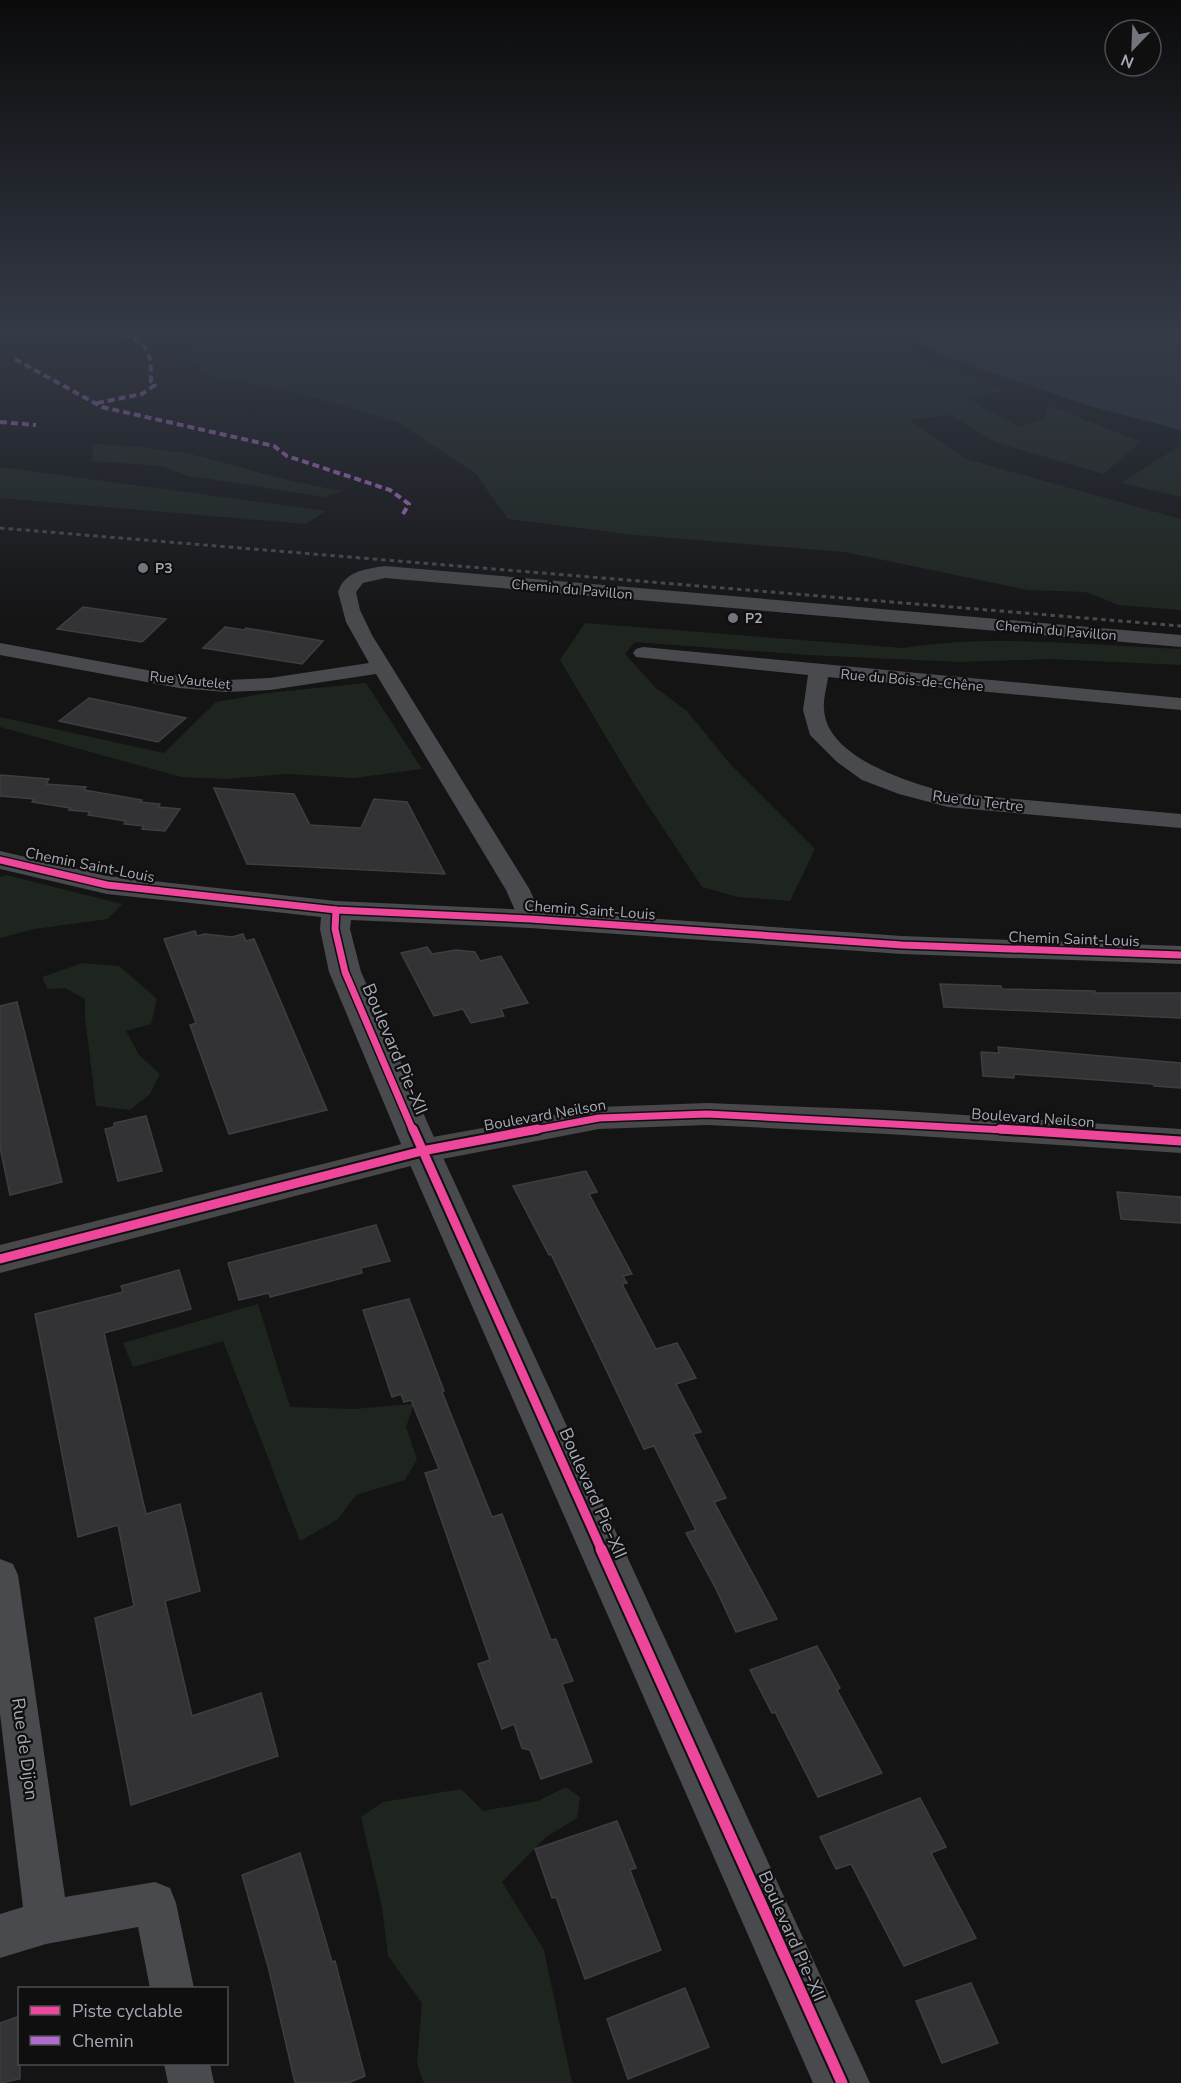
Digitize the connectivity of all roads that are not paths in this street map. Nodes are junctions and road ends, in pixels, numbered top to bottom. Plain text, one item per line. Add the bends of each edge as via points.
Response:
1 (1181, 641) edge
2 (0, 649) edge
3 (643, 653) dead end
4 (381, 667) junction
5 (819, 671) junction
6 (1181, 704) edge
7 (1181, 821) edge
8 (0, 860) edge
9 (336, 910) junction
10 (530, 919) junction
11 (1181, 955) edge
12 (1181, 1141) edge
13 (422, 1151) junction
14 (0, 1259) edge
15 (0, 1575) edge
16 (46, 1922) junction
17 (0, 1936) edge
18 (172, 1987) edge
19 (187, 2065) edge
20 (191, 2083) edge
21 (842, 2083) edge

1 - 4 street, Chemin du Pavillon via 385,572 356,578 346,590 362,635
2 - 4 street, Rue Vautelet via 179,682 226,686 270,684
3 - 5 street, Rue du Bois-de-Chêne
4 - 10 street, Chemin du Pavillon via 518,890
5 - 6 street, Rue du Bois-de-Chêne
5 - 7 street, Rue du Tertre via 813,710 820,735 870,775 948,800
8 - 9 street, Chemin Saint-Louis via 106,885
9 - 10 street, Chemin Saint-Louis
9 - 13 street, Boulevard Pie-XII via 335,930 345,972
10 - 11 street, Chemin Saint-Louis via 902,945
12 - 13 main road, Boulevard Neilson via 707,1114 599,1118
13 - 14 main road, Boulevard Neilson
13 - 21 street, Boulevard Pie-XII
15 - 16 street, Rue de Dijon
16 - 17 street
16 - 18 street via 156,1903
19 - 20 street

